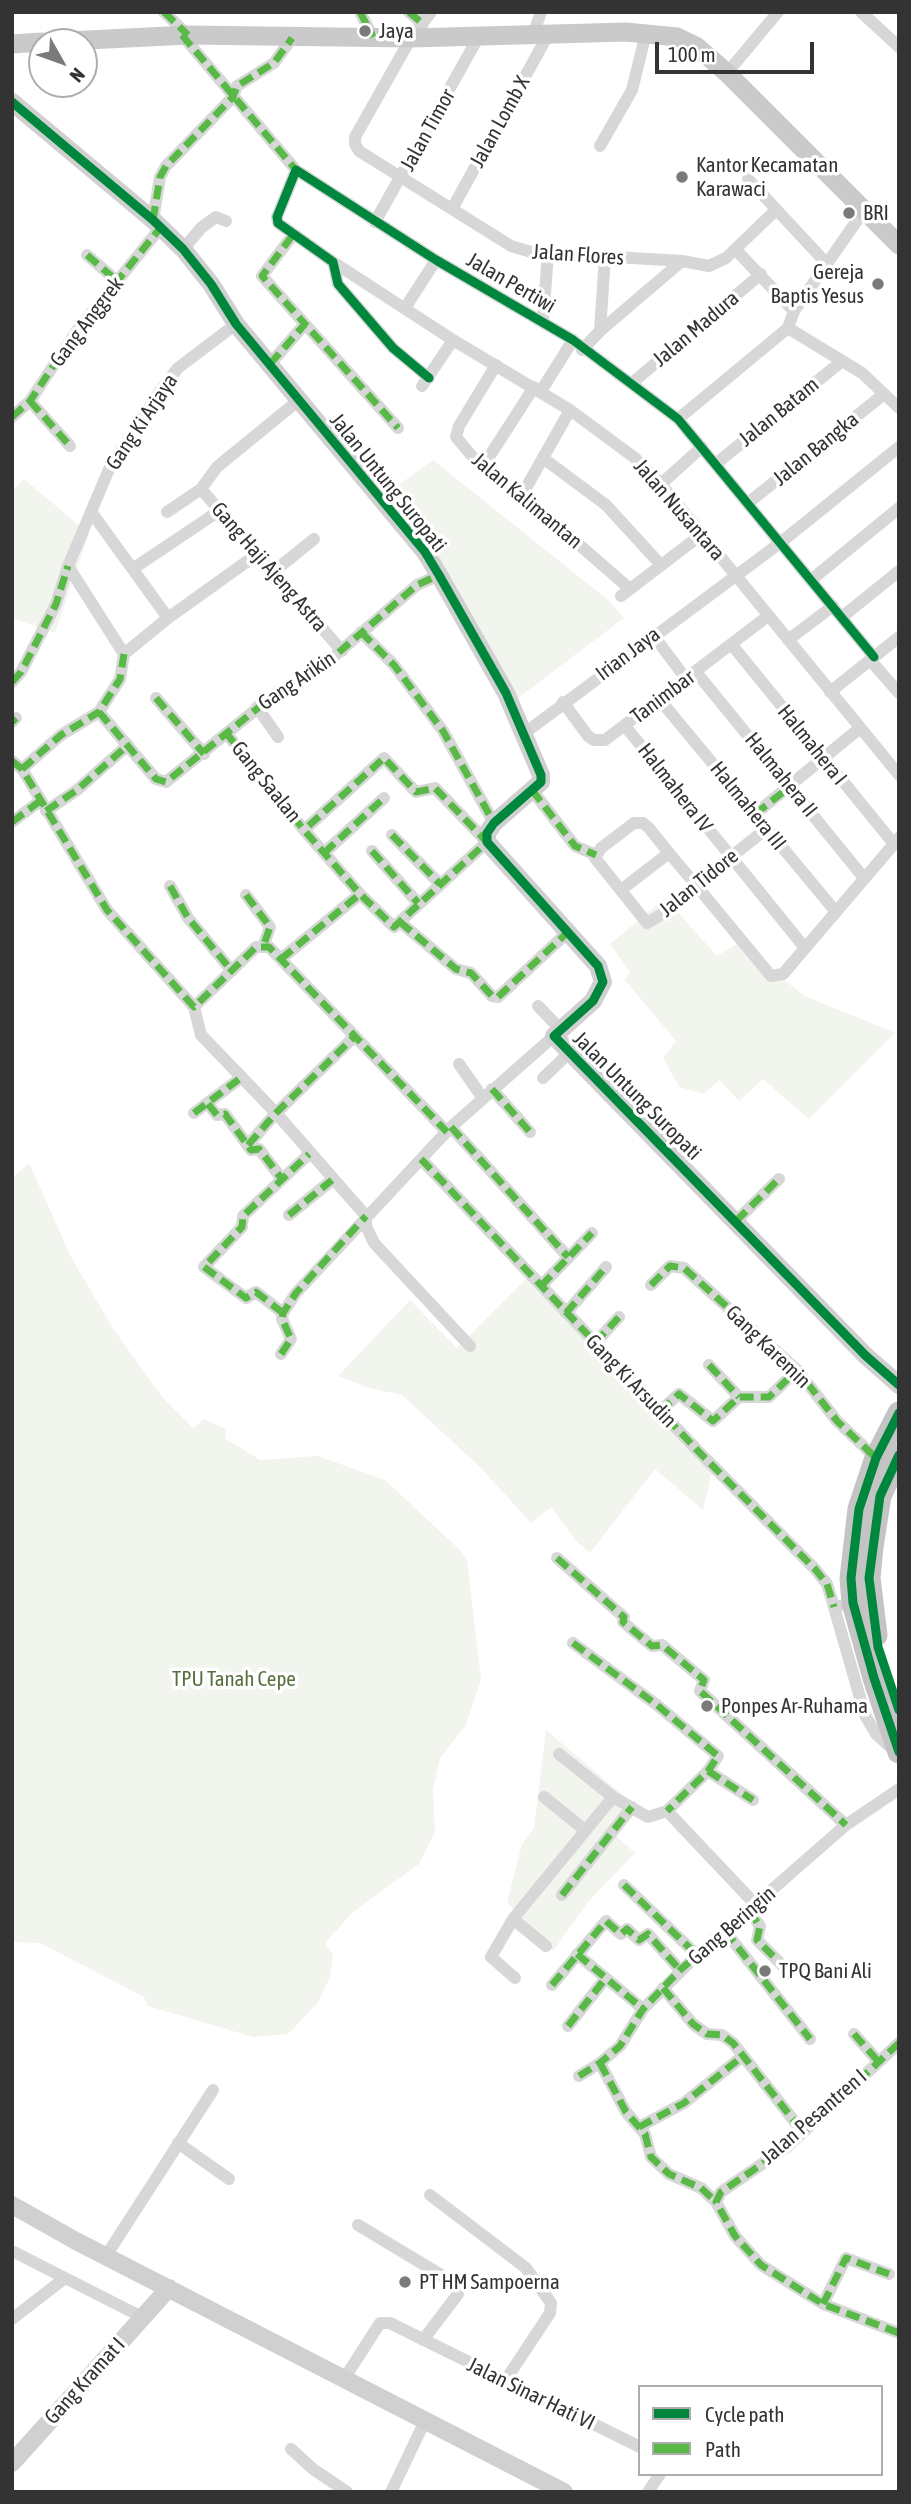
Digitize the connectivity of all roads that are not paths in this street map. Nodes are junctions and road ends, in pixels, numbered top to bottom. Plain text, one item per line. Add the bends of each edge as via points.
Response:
1 (164, 12) edge
2 (360, 12) edge
3 (409, 12) edge
4 (431, 12) edge
5 (541, 12) edge
6 (778, 12) edge
7 (861, 12) edge
8 (417, 31) junction
9 (646, 33) junction
10 (185, 35) junction
11 (540, 35) junction
12 (479, 36) junction
13 (373, 37) junction
14 (292, 38) junction
15 (896, 38) edge
16 (98, 39) edge
17 (727, 73) junction
18 (233, 97) junction
19 (12, 102) edge
20 (600, 146) dead end
21 (296, 170) junction
22 (402, 178) junction
23 (748, 180) dead end
24 (452, 209) junction
25 (865, 209) junction
26 (776, 210) junction
27 (226, 220) dead end
28 (375, 222) junction
29 (157, 223) junction
30 (292, 236) junction
31 (899, 245) edge
32 (734, 249) junction
33 (183, 250) junction
34 (548, 253) junction
35 (87, 255) dead end
36 (605, 257) junction
37 (436, 260) junction
38 (682, 261) junction
39 (333, 262) junction
40 (828, 265) junction
41 (761, 274) junction
42 (117, 281) junction
43 (405, 308) junction
44 (794, 311) junction
45 (543, 321) junction
46 (236, 324) junction
47 (305, 324) junction
48 (788, 328) junction
49 (600, 331) junction
50 (453, 340) junction
51 (577, 345) junction
52 (842, 361) junction
53 (270, 364) junction
54 (496, 365) junction
55 (632, 383) junction
56 (538, 389) junction
57 (884, 394) junction
58 (30, 401) junction
59 (299, 401) junction
60 (899, 408) edge
61 (570, 410) junction
62 (12, 417) edge
63 (678, 419) junction
64 (398, 428) dead end
65 (70, 446) dead end
66 (702, 447) junction
67 (899, 447) edge
68 (543, 458) junction
69 (717, 463) junction
70 (482, 468) junction
71 (661, 484) junction
72 (201, 489) junction
73 (522, 495) junction
74 (748, 503) junction
75 (899, 508) edge
76 (219, 511) junction
77 (167, 512) dead end
78 (92, 513) junction
79 (702, 534) junction
80 (314, 539) dead end
81 (780, 543) junction
82 (256, 555) junction
83 (661, 565) junction
84 (68, 566) junction
85 (134, 568) junction
86 (899, 571) edge
87 (272, 573) junction
88 (439, 575) junction
89 (735, 575) junction
90 (811, 580) junction
91 (833, 606) junction
92 (768, 616) junction
93 (842, 617) junction
94 (169, 618) junction
95 (361, 632) junction
96 (653, 635) junction
97 (899, 637) edge
98 (788, 640) junction
99 (732, 645) junction
100 (342, 651) junction
101 (124, 654) junction
102 (872, 659) junction
103 (692, 676) junction
104 (12, 682) edge
105 (830, 692) junction
106 (899, 694) edge
107 (156, 698) dead end
108 (660, 700) junction
109 (563, 702) junction
110 (257, 707) junction
111 (99, 712) junction
112 (625, 726) junction
113 (860, 728) junction
114 (228, 734) junction
115 (522, 735) junction
116 (278, 737) dead end
117 (128, 745) junction
118 (204, 754) junction
119 (824, 760) junction
120 (17, 765) edge
121 (899, 775) edge
122 (791, 786) junction
123 (533, 790) junction
124 (384, 798) dead end
125 (43, 806) junction
126 (755, 814) junction
127 (12, 822) edge
128 (494, 823) junction
129 (766, 829) junction
130 (304, 830) junction
131 (392, 835) dead end
132 (896, 841) edge
133 (487, 842) junction
134 (372, 851) dead end
135 (324, 853) junction
136 (669, 853) junction
137 (596, 855) junction
138 (730, 858) junction
139 (864, 878) junction
140 (440, 884) junction
141 (696, 885) junction
142 (170, 887) dead end
143 (621, 890) junction
144 (360, 894) junction
145 (246, 895) dead end
146 (418, 903) junction
147 (835, 912) junction
148 (400, 922) junction
149 (569, 931) junction
150 (263, 947) junction
151 (805, 948) junction
152 (281, 959) junction
153 (232, 971) junction
154 (538, 1006) dead end
155 (194, 1007) junction
156 (558, 1033) junction
157 (355, 1036) junction
158 (569, 1053) junction
159 (459, 1064) dead end
160 (242, 1077) junction
161 (543, 1078) dead end
162 (487, 1093) junction
163 (208, 1104) junction
164 (276, 1113) junction
165 (194, 1114) dead end
166 (449, 1130) junction
167 (530, 1132) dead end
168 (248, 1145) junction
169 (309, 1154) junction
170 (421, 1159) junction
171 (282, 1179) junction
172 (779, 1179) dead end
173 (332, 1180) junction
174 (289, 1215) dead end
175 (366, 1216) junction
176 (736, 1221) junction
177 (592, 1233) dead end
178 (568, 1257) junction
179 (606, 1267) dead end
180 (651, 1285) dead end
181 (541, 1286) junction
182 (283, 1313) junction
183 (566, 1313) junction
184 (619, 1317) dead end
185 (595, 1343) junction
186 (470, 1346) dead end
187 (281, 1354) dead end
188 (709, 1365) dead end
189 (797, 1370) junction
190 (899, 1385) edge
191 (739, 1397) junction
192 (660, 1411) junction
193 (899, 1413) edge
194 (888, 1456) edge
195 (556, 1558) dead end
196 (844, 1605) junction
197 (573, 1643) dead end
198 (899, 1710) edge
199 (899, 1753) edge
200 (559, 1754) dead end
201 (708, 1771) junction
202 (899, 1789) edge
203 (544, 1797) dead end
204 (613, 1797) junction
205 (753, 1800) dead end
206 (632, 1807) junction
207 (667, 1811) junction
208 (846, 1825) junction
209 (585, 1830) junction
210 (624, 1885) dead end
211 (562, 1895) dead end
212 (753, 1908) junction
213 (513, 1919) junction
214 (725, 1931) junction
215 (546, 1946) dead end
216 (578, 1954) junction
217 (697, 1955) junction
218 (783, 1966) dead end
219 (680, 1970) junction
220 (516, 1978) dead end
221 (605, 1979) junction
222 (552, 1985) dead end
223 (663, 1988) junction
224 (643, 2009) junction
225 (568, 2026) dead end
226 (855, 2034) dead end
227 (810, 2039) dead end
228 (899, 2043) edge
229 (743, 2056) junction
230 (877, 2060) junction
231 (600, 2063) junction
232 (579, 2076) dead end
233 (213, 2090) dead end
234 (639, 2127) junction
235 (802, 2132) junction
236 (178, 2143) junction
237 (229, 2179) dead end
238 (430, 2195) dead end
239 (716, 2202) junction
240 (12, 2206) edge
241 (358, 2225) dead end
242 (12, 2251) edge
243 (106, 2256) junction
244 (889, 2274) dead end
245 (65, 2278) junction
246 (164, 2294) junction
247 (823, 2304) junction
248 (142, 2317) junction
249 (12, 2319) edge
250 (899, 2333) edge
251 (423, 2340) junction
252 (344, 2379) junction
253 (505, 2381) junction
254 (425, 2421) junction
255 (638, 2446) edge
256 (291, 2449) dead end
257 (12, 2463) edge
258 (659, 2476) edge
259 (347, 2492) edge
260 (391, 2492) edge
261 (564, 2492) edge
262 (648, 2492) edge

1 - 10 street, Jalan Pertiwi
2 - 13 street
3 - 8 street
4 - 8 street
5 - 11 street, Jalan Lomb X
6 - 17 street
7 - 15 street
8 - 12 main road
8 - 13 main road
8 - 22 street, Jalan Flores via 355,137 359,151
9 - 11 main road
9 - 17 main road via 687,41
9 - 20 street via 632,90
10 - 14 main road
10 - 16 main road
10 - 18 street, Jalan Pertiwi
11 - 12 main road
11 - 24 street, Jalan Lomb X
12 - 22 street, Jalan Timor
13 - 14 main road
14 - 18 street via 274,63 237,86
17 - 25 main road
18 - 21 street, Jalan Pertiwi
18 - 29 street via 166,166 160,177
19 - 29 street, Jalan Untung Suropati
21 - 28 street, Jalan Pertiwi
21 - 30 street via 277,217
22 - 24 street, Jalan Flores
22 - 28 street, Jalan Timor
23 - 26 street
24 - 34 street, Jalan Flores via 521,251
25 - 31 main road
25 - 40 street
26 - 32 street, Jalan Flores
26 - 40 street
27 - 33 street via 216,217
28 - 37 street, Jalan Pertiwi
29 - 33 street, Jalan Untung Suropati
29 - 42 street, Gang Anggrek
30 - 39 street
30 - 47 street via 262,276
32 - 38 street, Jalan Flores via 715,265
32 - 41 street
33 - 46 street, Jalan Untung Suropati
34 - 36 street, Jalan Flores
34 - 45 street
35 - 42 street
36 - 38 street, Jalan Flores
36 - 49 street
37 - 43 street
37 - 45 street, Jalan Pertiwi
38 - 49 street
39 - 43 street, Jalan Nusantara
39 - 50 street via 338,284 426,382
40 - 44 street
41 - 44 street
41 - 55 street, Jalan Madura
42 - 58 street, Gang Anggrek
43 - 50 street, Jalan Nusantara
44 - 48 street
45 - 51 street, Jalan Pertiwi
46 - 53 street, Jalan Untung Suropati
46 - 78 street, Gang Ki Arjaya via 178,368 160,391 110,467
47 - 53 street
47 - 64 street
48 - 52 street
48 - 63 street
49 - 51 street
50 - 54 street, Jalan Nusantara
51 - 55 street, Jalan Pertiwi
51 - 56 street
52 - 57 street
52 - 69 street, Jalan Batam
53 - 59 street, Jalan Untung Suropati
54 - 56 street, Jalan Nusantara
54 - 70 street, Jalan Kalimantan via 456,437
55 - 63 street, Jalan Pertiwi
56 - 61 street, Jalan Nusantara
56 - 70 street
57 - 60 street
57 - 74 street, Jalan Bangka
58 - 62 street, Gang Anggrek
58 - 65 street
59 - 72 street, Gang Haji Ajeng Astra via 211,472
59 - 88 street, Jalan Untung Suropati via 425,552
61 - 68 street
61 - 71 street, Jalan Nusantara via 618,444
63 - 66 street, Jalan Pertiwi
66 - 69 street, Jalan Pertiwi
66 - 71 street
67 - 81 street, Irian Jaya
68 - 73 street
68 - 83 street via 606,505
69 - 74 street, Jalan Pertiwi
70 - 73 street, Jalan Kalimantan
71 - 79 street, Jalan Nusantara
72 - 76 street, Gang Haji Ajeng Astra
72 - 77 street
73 - 83 street, Jalan Kalimantan via 626,592
74 - 81 street, Jalan Pertiwi
75 - 90 street
76 - 82 street, Gang Haji Ajeng Astra
76 - 85 street
78 - 84 street, Gang Ki Arjaya
78 - 85 street
79 - 83 street
79 - 89 street, Jalan Nusantara
80 - 87 street
81 - 89 street, Irian Jaya
81 - 90 street, Jalan Pertiwi
82 - 87 street, Gang Haji Ajeng Astra
82 - 94 street
84 - 101 street
84 - 104 street, Gang Ki Arjaya via 57,604
85 - 94 street
86 - 93 street
87 - 100 street, Gang Haji Ajeng Astra
88 - 95 street, Gang Arikin via 417,585
88 - 115 street, Jalan Untung Suropati via 506,693
89 - 92 street, Jalan Nusantara
89 - 96 street, Irian Jaya
90 - 91 street, Jalan Pertiwi
91 - 93 street, Jalan Pertiwi
91 - 98 street
92 - 98 street, Jalan Nusantara
92 - 99 street, Tanimbar
93 - 102 street, Jalan Pertiwi
94 - 101 street
95 - 100 street, Gang Arikin
95 - 128 street via 394,665 443,731
96 - 103 street, Halmahera II
96 - 109 street, Irian Jaya
97 - 102 street
98 - 105 street, Jalan Nusantara
99 - 103 street, Tanimbar
99 - 119 street, Halmahera I
100 - 110 street, Gang Arikin
101 - 111 street via 120,679
102 - 105 street
102 - 106 street, Jalan Pertiwi
103 - 108 street, Tanimbar
103 - 122 street, Halmahera II
105 - 113 street, Jalan Nusantara
107 - 118 street
108 - 112 street, Tanimbar
108 - 126 street, Halmahera III
109 - 112 street, Tanimbar via 594,740 605,740
109 - 115 street, Irian Jaya
110 - 114 street, Gang Arikin
110 - 116 street
111 - 117 street, Gang Arikin
111 - 120 street
112 - 138 street, Halmahera IV
113 - 119 street
113 - 121 street, Jalan Nusantara
114 - 118 street, Gang Arikin
114 - 130 street, Gang Saalan
115 - 123 street, Jalan Untung Suropati via 541,775
117 - 118 street, Gang Arikin via 156,779 166,782
117 - 125 street via 77,790
119 - 122 street
119 - 132 street, Halmahera I
120 - 125 street
122 - 126 street
122 - 139 street, Halmahera II
123 - 128 street
123 - 137 street via 575,846
124 - 135 street
125 - 127 street
125 - 155 street via 107,910
126 - 129 street, Halmahera III
128 - 133 street
129 - 138 street, Jalan Tidore
129 - 147 street, Halmahera III
130 - 133 street via 384,758 416,792 435,788
130 - 135 street, Gang Saalan
131 - 140 street
132 - 139 street
133 - 140 street
133 - 149 street, Jalan Untung Suropati
134 - 146 street
135 - 144 street, Gang Saalan
136 - 137 street via 643,822 634,823
136 - 141 street
136 - 143 street
137 - 143 street, Jalan Tidore
138 - 141 street, Jalan Tidore
138 - 151 street, Halmahera IV
139 - 147 street
140 - 146 street
141 - 143 street, Jalan Tidore via 647,923
141 - 151 street via 771,976 783,974
142 - 153 street via 188,918
144 - 148 street, Gang Saalan via 391,926
144 - 152 street
145 - 150 street via 270,927
146 - 148 street
147 - 151 street
148 - 149 street via 498,997
149 - 156 street, Jalan Untung Suropati via 598,966 603,982 593,1001
150 - 152 street
150 - 153 street via 256,947
152 - 157 street
153 - 155 street
154 - 156 street
155 - 160 street via 201,1035
156 - 158 street, Jalan Untung Suropati
156 - 162 street
157 - 164 street
157 - 166 street
158 - 161 street
158 - 176 street, Jalan Untung Suropati
159 - 162 street
160 - 163 street
160 - 164 street
162 - 166 street
162 - 167 street
163 - 165 street
163 - 168 street via 217,1115 225,1114
164 - 168 street
164 - 169 street
166 - 170 street
166 - 178 street
168 - 171 street via 259,1149
169 - 171 street
169 - 173 street
170 - 175 street
170 - 181 street, Gang Ki Arsudin
171 - 182 street via 243,1216 242,1227 204,1267 246,1298 256,1292
172 - 176 street
173 - 174 street
173 - 175 street
175 - 182 street
175 - 186 street via 374,1243
176 - 190 street, Jalan Untung Suropati
177 - 178 street
178 - 181 street
179 - 183 street
180 - 189 street, Gang Karemin via 670,1266 684,1268
181 - 183 street, Gang Ki Arsudin
182 - 187 street via 291,1339
183 - 185 street, Gang Ki Arsudin
184 - 185 street
185 - 192 street, Gang Ki Arsudin
188 - 191 street
189 - 191 street via 769,1397
189 - 194 street, Gang Karemin via 837,1421
191 - 192 street via 713,1422 679,1394
192 - 196 street, Gang Ki Arsudin via 815,1569
193 - 194 highway
194 - 196 highway via 859,1509
194 - 198 highway via 869,1578 878,1647
195 - 208 street via 624,1617 622,1622 652,1646 662,1645 704,1680 700,1692
196 - 199 highway
197 - 201 street via 657,1704 718,1756
200 - 204 street
201 - 205 street
201 - 207 street
202 - 208 street, Gang Beringin
203 - 209 street
204 - 206 street
204 - 209 street
206 - 207 street via 648,1816
206 - 211 street
207 - 212 street
208 - 212 street, Gang Beringin
209 - 213 street
210 - 217 street
212 - 214 street, Gang Beringin
212 - 218 street via 760,1926 757,1940
213 - 215 street
213 - 220 street via 491,1957
214 - 217 street, Gang Beringin
214 - 227 street
216 - 219 street via 606,1921 621,1934 627,1929 639,1940 648,1934
216 - 221 street
216 - 222 street
217 - 219 street, Gang Beringin
219 - 223 street, Gang Beringin
221 - 224 street
221 - 225 street
223 - 224 street, Gang Beringin
223 - 229 street via 693,2024 707,2034 722,2035
224 - 231 street, Gang Beringin via 620,2046
226 - 230 street
228 - 230 street, Jalan Pesantren I
229 - 234 street via 684,2103
229 - 235 street
230 - 235 street, Jalan Pesantren I
231 - 232 street, Gang Beringin
231 - 234 street
233 - 236 street
234 - 239 street via 651,2157 669,2174 701,2188
235 - 239 street, Jalan Pesantren I via 721,2192
236 - 237 street
236 - 243 street
238 - 253 street via 526,2268 551,2304 550,2313
239 - 247 street via 735,2236 761,2265
240 - 243 street
241 - 251 street via 456,2284 458,2294
242 - 245 street
243 - 246 street
244 - 247 street via 846,2258
245 - 248 street
245 - 249 street
246 - 248 street, Gang Kramat I
246 - 252 street
247 - 250 street
248 - 257 street, Gang Kramat I
251 - 252 street, Jalan Sinar Hati VI via 390,2323 380,2323
251 - 253 street, Jalan Sinar Hati VI
252 - 254 street
253 - 255 street, Jalan Sinar Hati VI
254 - 260 street
254 - 261 street
256 - 259 street
258 - 262 street

